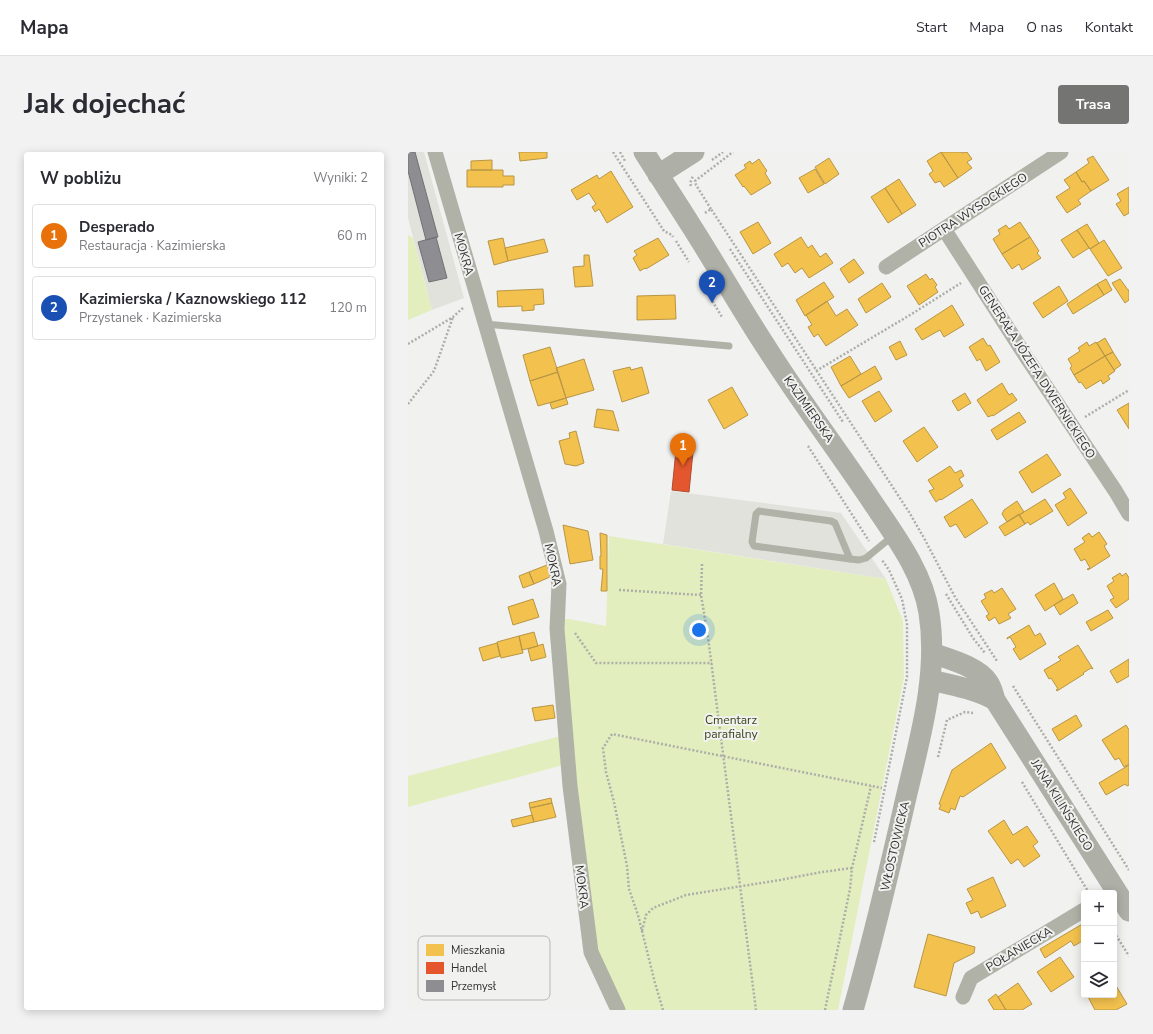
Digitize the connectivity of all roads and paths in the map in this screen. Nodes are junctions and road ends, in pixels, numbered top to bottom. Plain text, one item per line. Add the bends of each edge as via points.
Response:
1 (435, 152) edge
2 (613, 152) edge
3 (644, 152) edge
4 (694, 152) edge
5 (733, 152) edge
6 (1061, 152) edge
7 (696, 173) dead end
8 (658, 175) junction
9 (691, 188) dead end
10 (711, 209) junction
11 (690, 223) junction
12 (944, 229) junction
13 (672, 235) junction
14 (691, 265) dead end
15 (886, 267) dead end
16 (974, 275) junction
17 (698, 278) dead end
18 (725, 321) dead end
19 (485, 324) junction
20 (408, 344) edge
21 (729, 346) dead end
22 (816, 371) junction
23 (1129, 390) edge
24 (408, 404) edge
25 (1072, 426) junction
26 (807, 445) dead end
27 (1129, 514) edge
28 (894, 535) junction
29 (875, 550) junction
30 (850, 559) junction
31 (702, 564) dead end
32 (620, 590) dead end
33 (701, 595) junction
34 (558, 610) junction
35 (932, 653) junction
36 (998, 662) dead end
37 (712, 663) junction
38 (930, 680) junction
39 (1013, 686) dead end
40 (995, 700) junction
41 (976, 714) dead end
42 (724, 756) junction
43 (936, 761) dead end
44 (1020, 780) dead end
45 (871, 786) junction
46 (882, 788) dead end
47 (872, 849) dead end
48 (852, 868) junction
49 (1129, 870) edge
50 (740, 886) junction
51 (1087, 890) edge
52 (1113, 890) edge
53 (1117, 896) edge
54 (1129, 911) edge
55 (1081, 912) edge
56 (641, 931) junction
57 (1117, 937) edge
58 (1129, 956) edge
59 (963, 997) dead end
60 (618, 1010) edge
61 (663, 1010) edge
62 (756, 1010) edge
63 (825, 1010) edge
64 (853, 1010) edge

1 - 19 street, MOKRA
2 - 13 path via 664,231
3 - 8 main road, KAZIMIERSKA
4 - 8 main road
5 - 10 path via 695,180
6 - 12 street, PIOTRA WYSOCKIEGO
7 - 9 path via 690,183
8 - 11 main road, KAZIMIERSKA
10 - 11 path
10 - 22 path
11 - 13 path
11 - 28 main road, KAZIMIERSKA via 768,351
12 - 15 street, PIOTRA WYSOCKIEGO
12 - 16 street, GENERAŁA JÓZEFA DWERNICKIEGO
13 - 14 path
16 - 22 path
16 - 25 street, GENERAŁA JÓZEFA DWERNICKIEGO
17 - 18 path
19 - 21 lane
19 - 34 street, MOKRA via 560,584
20 - 24 path via 454,317 434,371
22 - 36 path via 909,512 955,597
23 - 25 path
25 - 27 street, GENERAŁA JÓZEFA DWERNICKIEGO
26 - 29 path
28 - 29 lane
28 - 35 main road, KAZIMIERSKA via 920,581 929,612
29 - 30 lane via 866,558
29 - 47 path via 889,570 902,599 907,624 907,677
30 - 30 lane via 754,546 752,542 756,514 760,511 831,521 835,523
31 - 33 path
32 - 33 path
33 - 37 path
34 - 37 path via 596,664
34 - 60 street, MOKRA via 557,629 570,786 591,952
35 - 38 main road, KAZIMIERSKA
35 - 40 main road, JANA KILIŃSKIEGO via 982,673 989,682
37 - 42 path
38 - 40 main road via 973,690
38 - 64 main road, WŁOSTOWICKA via 871,947
39 - 49 path
40 - 52 main road, JANA KILIŃSKIEGO
41 - 43 path via 965,712 947,720
42 - 45 path
42 - 50 path
42 - 56 path via 612,734 603,748 629,889
44 - 51 path
45 - 46 path
45 - 48 path
48 - 50 path
48 - 63 path
50 - 56 path via 686,895 653,908 646,915
50 - 62 path
53 - 54 main road, JANA KILIŃSKIEGO
55 - 59 street, POŁANIECKA via 971,978
56 - 61 path
57 - 58 path

